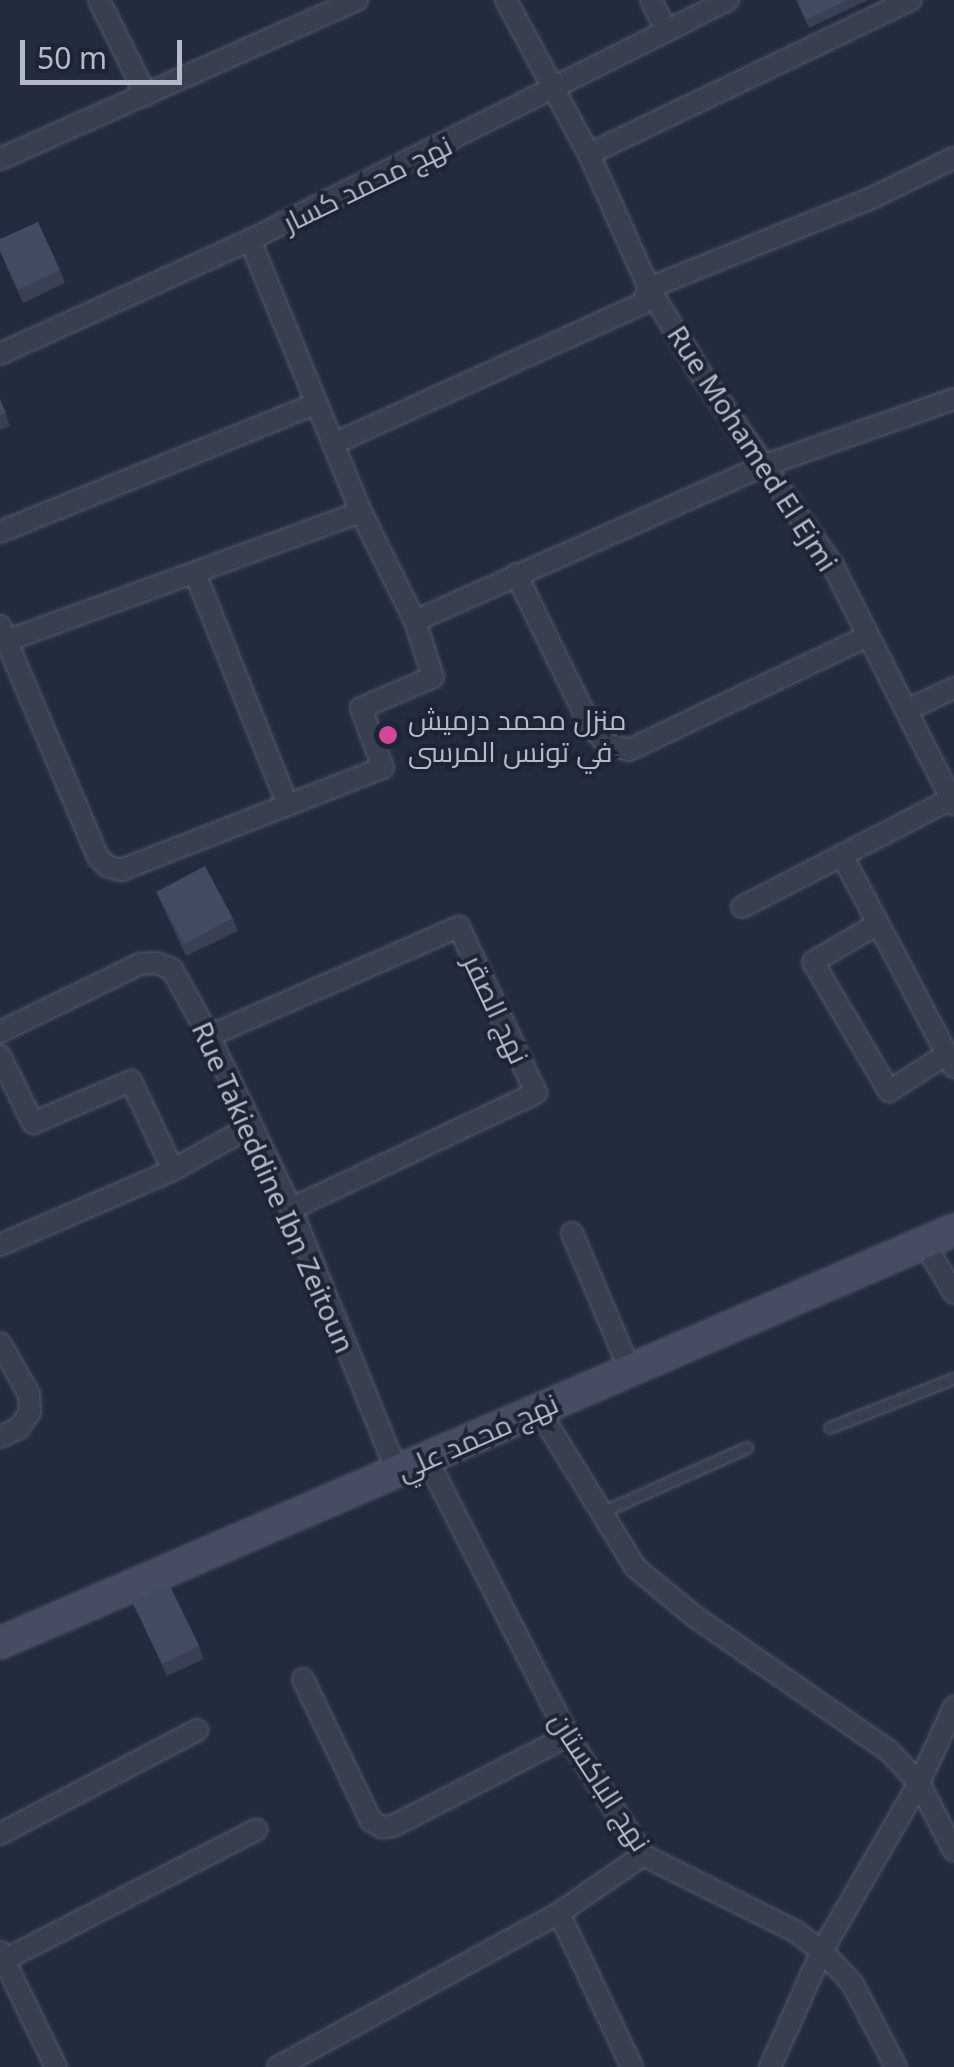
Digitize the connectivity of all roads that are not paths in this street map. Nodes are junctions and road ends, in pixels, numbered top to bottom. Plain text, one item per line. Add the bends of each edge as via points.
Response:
1 (99, 0) edge
2 (357, 0) edge
3 (506, 0) edge
4 (651, 0) edge
5 (728, 0) edge
6 (911, 0) edge
7 (317, 8) edge
8 (667, 31) junction
9 (556, 89) junction
10 (146, 94) junction
11 (589, 154) junction
12 (954, 158) edge
13 (0, 159) edge
14 (250, 240) junction
15 (649, 288) junction
16 (0, 354) edge
17 (954, 399) edge
18 (317, 403) junction
19 (333, 444) junction
20 (763, 466) junction
21 (361, 512) junction
22 (0, 532) edge
23 (195, 573) junction
24 (516, 574) junction
25 (415, 621) junction
26 (3, 633) edge
27 (866, 637) junction
28 (954, 688) edge
29 (907, 710) junction
30 (952, 802) edge
31 (288, 806) junction
32 (842, 855) junction
33 (742, 907) dead end
34 (876, 925) junction
35 (0, 1032) edge
36 (209, 1036) junction
37 (0, 1056) edge
38 (951, 1060) edge
39 (250, 1126) junction
40 (172, 1170) junction
41 (291, 1209) junction
42 (954, 1230) edge
43 (572, 1233) dead end
44 (1, 1241) edge
45 (924, 1243) junction
46 (954, 1293) edge
47 (0, 1344) edge
48 (629, 1368) junction
49 (954, 1379) edge
50 (538, 1409) junction
51 (830, 1428) dead end
52 (0, 1437) edge
53 (747, 1448) dead end
54 (427, 1459) junction
55 (397, 1471) junction
56 (604, 1512) junction
57 (0, 1643) edge
58 (303, 1679) dead end
59 (954, 1707) edge
60 (197, 1730) dead end
61 (568, 1736) junction
62 (920, 1783) junction
63 (256, 1830) dead end
64 (0, 1834) edge
65 (954, 1851) edge
66 (643, 1855) junction
67 (559, 1913) junction
68 (822, 1950) junction
69 (2, 1956) edge
70 (56, 2067) edge
71 (278, 2067) edge
72 (632, 2067) edge
73 (770, 2067) edge
74 (896, 2067) edge

1 - 10 street
2 - 7 street
3 - 9 street, Rue Mohamed El Ejmi
4 - 8 street
5 - 8 street, نهج محمد كسار
6 - 11 street
7 - 10 street
8 - 9 street, نهج محمد كسار
9 - 11 street, Rue Mohamed El Ejmi
9 - 14 street, نهج محمد كسار
10 - 13 street
11 - 15 street, Rue Mohamed El Ejmi
12 - 15 street
14 - 16 street, نهج محمد كسار
14 - 18 street
15 - 19 street via 642,304
15 - 20 street, Rue Mohamed El Ejmi
17 - 20 street
18 - 19 street
18 - 22 street
19 - 21 street
20 - 24 street
20 - 27 street, Rue Mohamed El Ejmi via 833,566
21 - 23 street
21 - 25 street
23 - 26 street
23 - 31 street
24 - 25 street
24 - 27 street via 592,730 629,750
25 - 31 street via 433,677 361,708 384,768
26 - 31 street via 98,856 108,866 120,870
27 - 29 street, Rue Mohamed El Ejmi
28 - 29 street
29 - 30 street, Rue Mohamed El Ejmi
30 - 32 street
32 - 33 street
32 - 34 street
34 - 38 street
34 - 38 street via 813,962 889,1091
35 - 36 street, Rue Takieddine Ibn Zeitoun via 140,964 157,963 172,970
36 - 39 street, Rue Takieddine Ibn Zeitoun
36 - 41 street, نهج الصقر via 460,927 536,1093
37 - 40 street via 33,1124 130,1080
39 - 40 street
39 - 41 street, Rue Takieddine Ibn Zeitoun
40 - 44 street
41 - 55 street, Rue Takieddine Ibn Zeitoun
42 - 45 street, نهج محمد علي
43 - 48 street
45 - 46 street
45 - 48 street, نهج محمد علي
47 - 52 street via 29,1394 30,1412 19,1428
48 - 50 street, نهج محمد علي
49 - 51 lane
50 - 54 street, نهج محمد علي
50 - 56 street
53 - 56 lane
54 - 55 street, نهج محمد علي
54 - 61 street, نهج الباكستان
55 - 57 street, نهج محمد علي
56 - 62 street via 654,1586 864,1730
58 - 61 street via 371,1820 382,1826
59 - 62 street
60 - 64 street
61 - 66 street, نهج الباكستان
62 - 65 street
62 - 68 street
63 - 69 street
66 - 67 street
66 - 68 street, نهج الباكستان
67 - 71 street
67 - 72 street
68 - 73 street
68 - 74 street, نهج الباكستان via 852,1983
69 - 70 street

